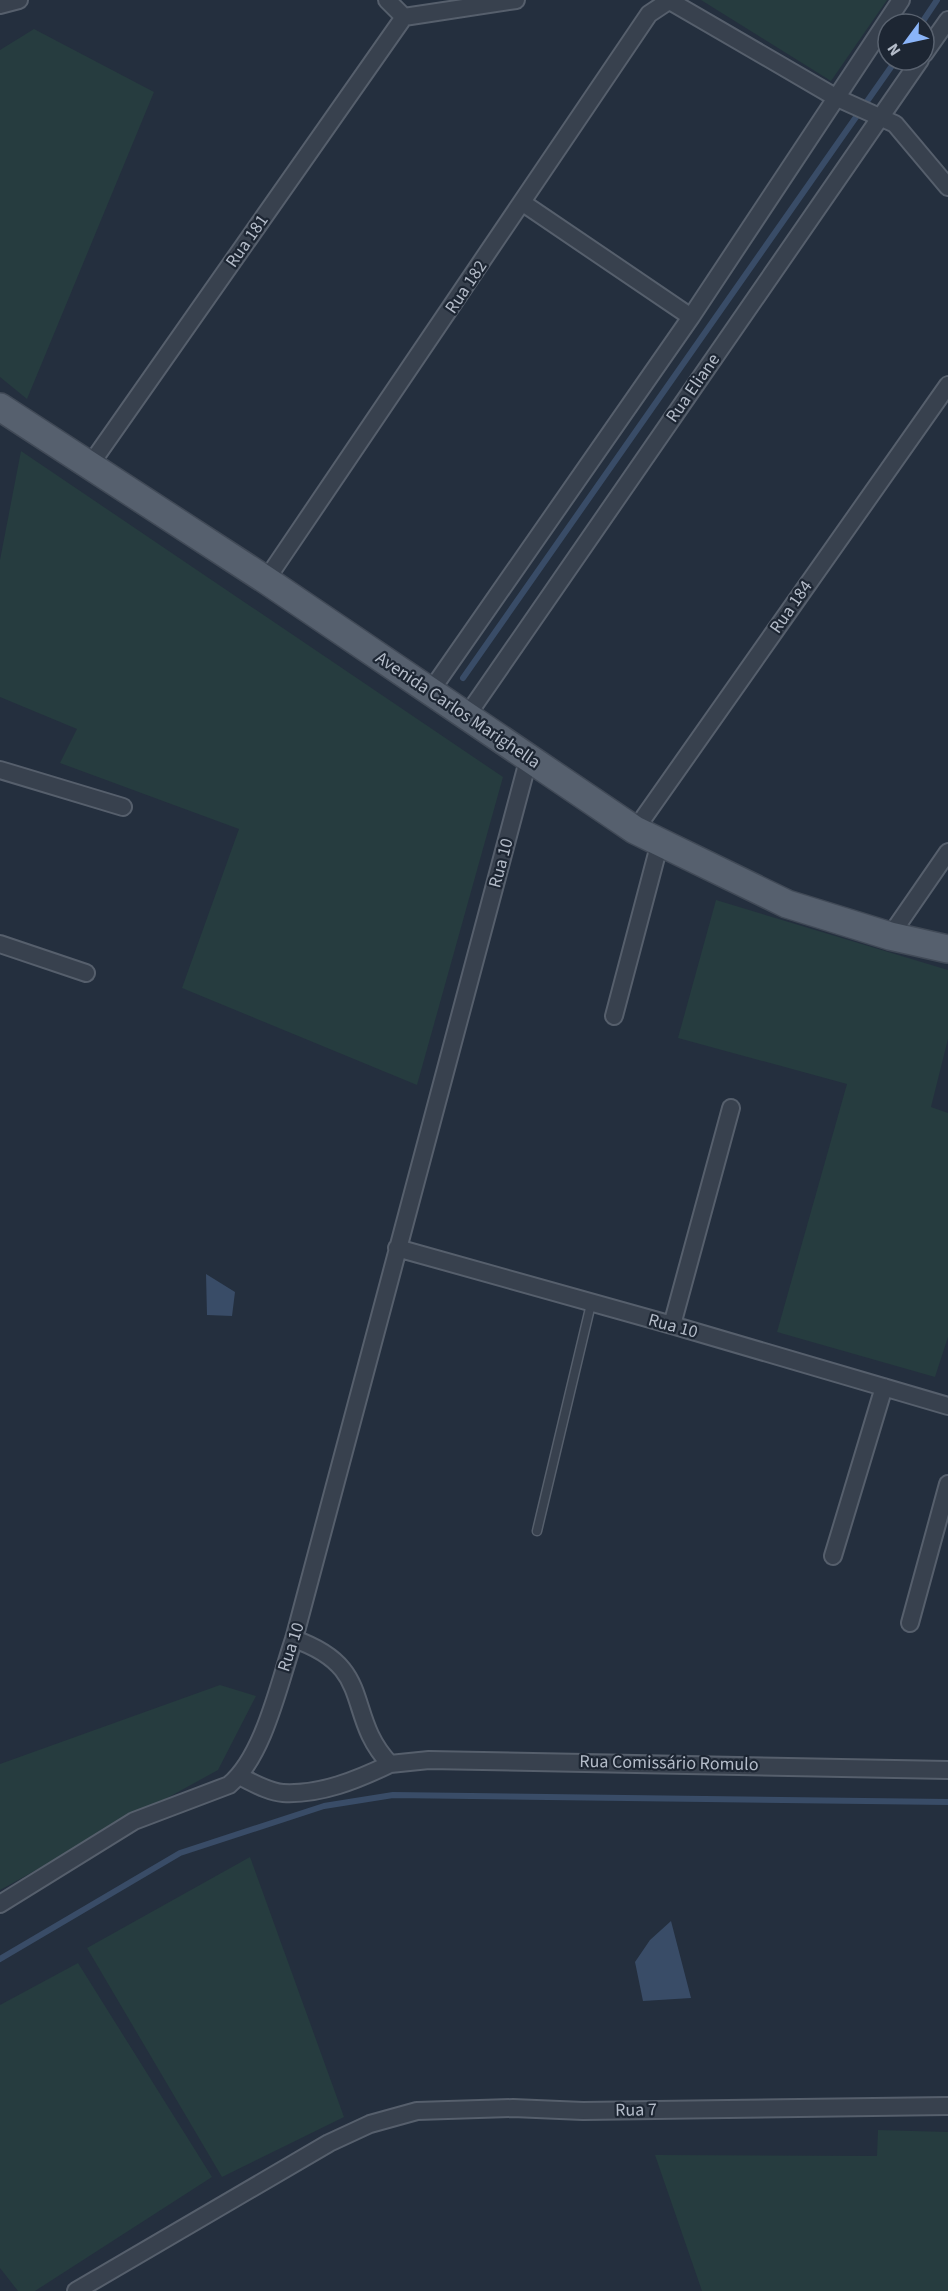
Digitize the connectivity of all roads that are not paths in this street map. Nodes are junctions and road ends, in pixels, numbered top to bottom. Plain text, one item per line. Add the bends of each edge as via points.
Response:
1 (19, 0) edge
2 (387, 0) edge
3 (516, 0) edge
4 (901, 0) edge
5 (670, 1) edge
6 (0, 5) edge
7 (404, 17) junction
8 (948, 20) edge
9 (936, 37) edge
10 (912, 72) edge
11 (835, 97) junction
12 (880, 117) junction
13 (948, 188) edge
14 (523, 203) junction
15 (691, 317) junction
16 (948, 385) edge
17 (0, 407) edge
18 (90, 465) junction
19 (266, 580) junction
20 (430, 692) junction
21 (466, 717) junction
22 (529, 757) junction
23 (0, 770) edge
24 (123, 807) dead end
25 (635, 830) junction
26 (660, 842) junction
27 (948, 852) edge
28 (890, 936) junction
29 (0, 944) edge
30 (948, 949) edge
31 (86, 973) dead end
32 (614, 1016) dead end
33 (731, 1108) dead end
34 (397, 1248) junction
35 (591, 1304) junction
36 (672, 1325) junction
37 (884, 1387) junction
38 (948, 1406) edge
39 (948, 1484) edge
40 (537, 1531) dead end
41 (833, 1556) dead end
42 (910, 1623) dead end
43 (294, 1639) junction
44 (390, 1764) junction
45 (948, 1770) edge
46 (239, 1776) junction
47 (0, 1904) edge
48 (948, 2106) edge
49 (76, 2291) edge

1 - 6 street
2 - 7 street
3 - 7 street
4 - 11 street
5 - 11 street
5 - 14 street, Rua 182 via 649,14
7 - 18 street, Rua 181
8 - 9 street
10 - 12 street, Rua Eliane
11 - 12 street
11 - 15 street
12 - 13 street via 896,124
12 - 21 street, Rua Eliane
14 - 15 street
14 - 19 street, Rua 182
15 - 20 street
16 - 25 street, Rua 184
17 - 18 main road, Avenida Carlos Marighella
18 - 19 main road, Avenida Carlos Marighella
19 - 20 main road, Avenida Carlos Marighella
20 - 21 main road, Avenida Carlos Marighella
21 - 22 main road, Avenida Carlos Marighella
22 - 25 main road, Avenida Carlos Marighella
22 - 34 street, Rua 10
23 - 24 street
25 - 26 main road, Avenida Carlos Marighella
26 - 28 main road, Avenida Carlos Marighella via 787,904
26 - 32 street
27 - 28 street
28 - 30 main road, Avenida Carlos Marighella
29 - 31 street
33 - 36 street
34 - 35 street, Rua 10
34 - 43 street, Rua 10
35 - 36 street, Rua 10
35 - 40 lane
36 - 37 street, Rua 10
37 - 38 street, Rua 10
37 - 41 street
39 - 42 street
43 - 44 street via 319,1649 343,1667 355,1690 370,1740
43 - 46 street, Rua 10 via 254,1755
44 - 45 street, Rua Comissário Romulo via 429,1760
44 - 46 street, Rua Comissário Romulo via 334,1787 282,1793
46 - 47 street, Rua 10 via 205,1796 134,1821
48 - 49 street, Rua 7 via 427,2111 370,2124 329,2142

